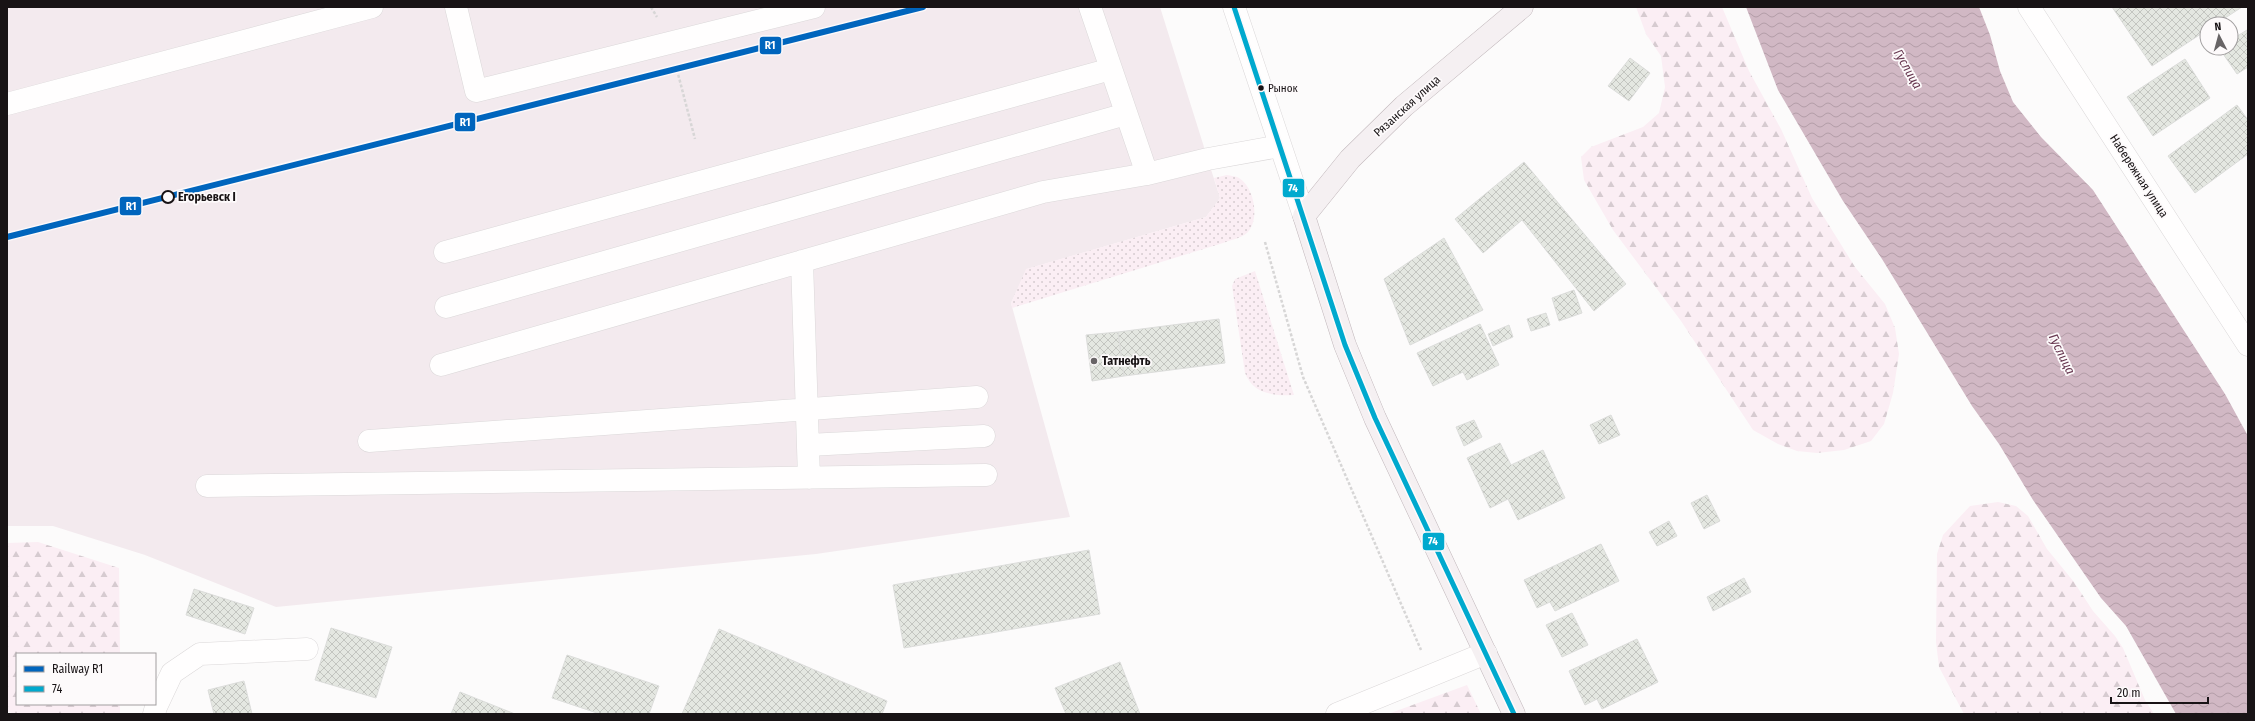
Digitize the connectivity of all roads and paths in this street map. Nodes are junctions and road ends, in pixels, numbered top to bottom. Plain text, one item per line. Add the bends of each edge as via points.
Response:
1 (372, 7) edge
2 (456, 7) edge
3 (814, 7) edge
4 (1090, 7) edge
5 (1234, 7) edge
6 (1522, 7) edge
7 (2029, 7) edge
8 (1112, 69) junction
9 (7, 104) edge
10 (1126, 114) junction
11 (1280, 146) junction
12 (1146, 174) junction
13 (1304, 216) junction
14 (1265, 242) dead end
15 (445, 252) dead end
16 (802, 262) junction
17 (446, 307) dead end
18 (2248, 345) edge
19 (441, 365) dead end
20 (977, 397) dead end
21 (806, 409) junction
22 (984, 436) dead end
23 (369, 441) dead end
24 (808, 445) junction
25 (986, 475) dead end
26 (809, 478) junction
27 (207, 486) dead end
28 (307, 649) dead end
29 (1486, 653) junction
30 (1432, 674) junction
31 (154, 714) edge
32 (1336, 714) edge
33 (1514, 714) edge

1 - 9 street
2 - 3 street via 476,91
4 - 8 street
5 - 11 street
6 - 13 main road, Рязанская улица via 1404,106 1350,159
7 - 18 street, Набережная улица
8 - 10 street
8 - 15 street
10 - 12 street
10 - 17 street
11 - 12 street via 1208,159
11 - 13 street
12 - 16 street via 1043,192
13 - 29 main road via 1345,345 1375,418
14 - 30 path via 1303,378
16 - 19 street
16 - 21 street
20 - 21 street
21 - 23 street
21 - 24 street
22 - 24 street
24 - 26 street
25 - 26 street
26 - 27 street
28 - 31 street via 200,654 172,673
29 - 30 street
29 - 33 main road
30 - 32 street

